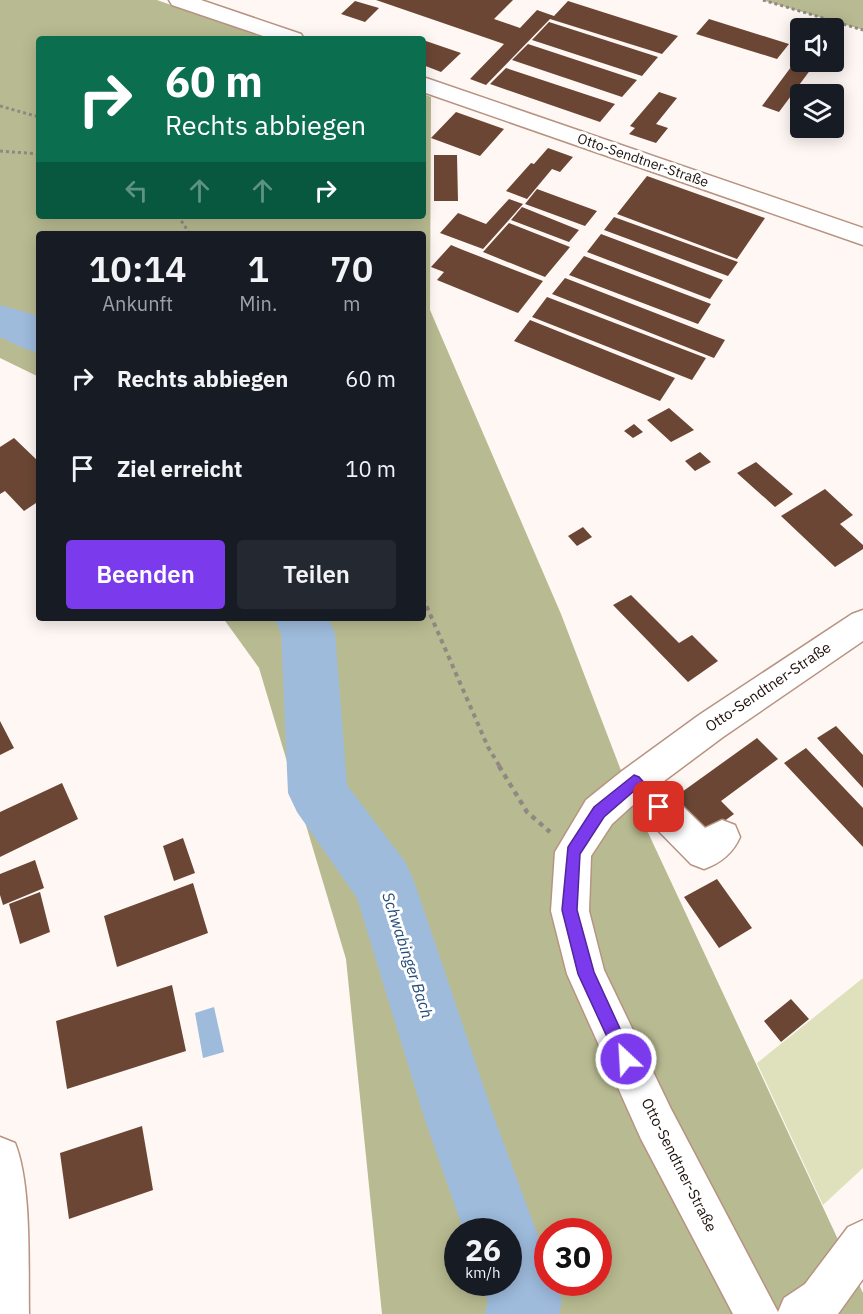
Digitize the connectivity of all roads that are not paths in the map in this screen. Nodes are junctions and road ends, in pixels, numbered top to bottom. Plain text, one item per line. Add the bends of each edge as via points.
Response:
1 (180, 0) edge
2 (284, 36) edge
3 (426, 85) edge
4 (863, 237) edge
5 (863, 624) edge
6 (634, 782) junction
7 (722, 837) dead end
8 (0, 1158) edge
9 (863, 1242) edge
10 (7, 1314) edge
11 (757, 1314) edge
12 (800, 1314) edge

1 - 2 street
3 - 4 street, Otto-Sendtner-Straße
5 - 6 street, Otto-Sendtner-Straße
6 - 7 street via 704,852
6 - 11 street, Otto-Sendtner-Straße via 599,812 573,852 570,910 586,974 656,1124
8 - 10 street
9 - 12 street via 821,1299

